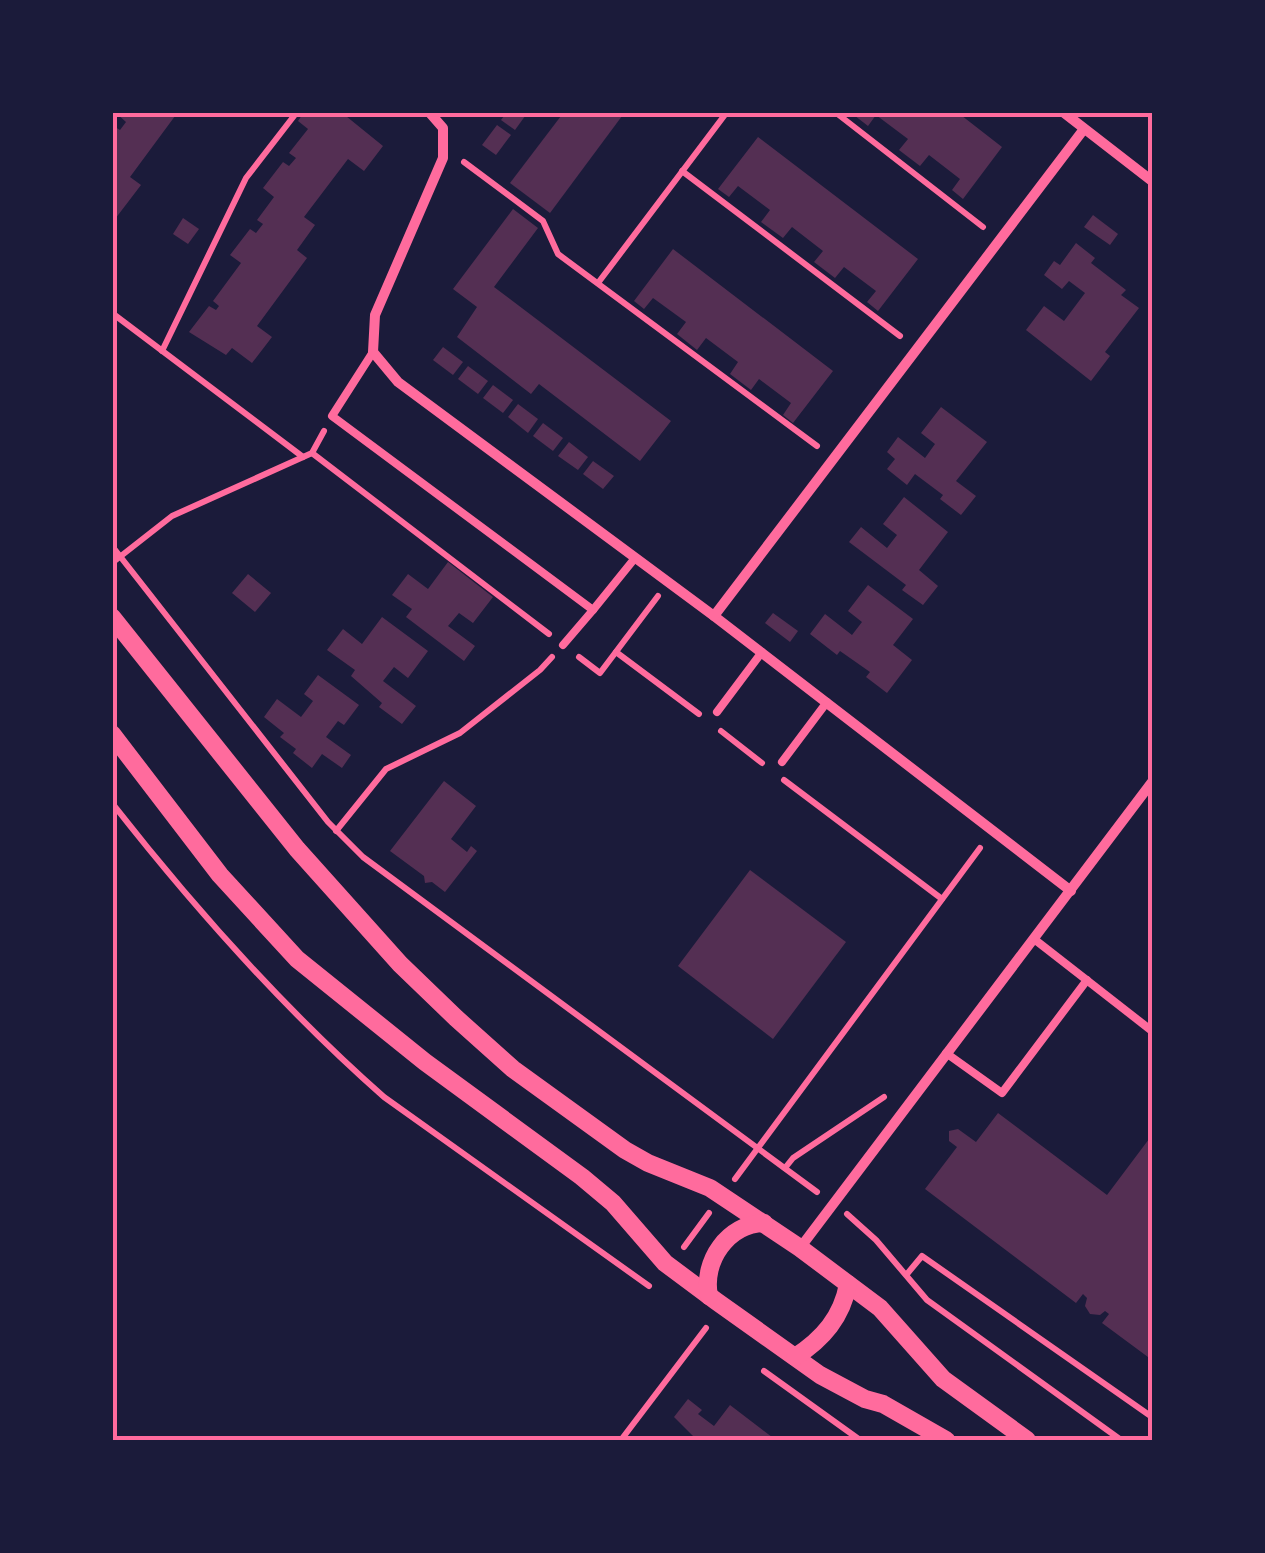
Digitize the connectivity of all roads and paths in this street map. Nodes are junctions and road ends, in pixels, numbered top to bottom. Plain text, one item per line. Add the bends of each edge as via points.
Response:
1 (297, 112) edge
2 (429, 112) edge
3 (727, 112) edge
4 (835, 112) edge
5 (1062, 112) edge
6 (1084, 129) junction
7 (443, 158) junction
8 (682, 172) junction
9 (1152, 180) edge
10 (1000, 240) junction
11 (598, 284) junction
12 (114, 316) edge
13 (918, 349) junction
14 (162, 351) junction
15 (373, 352) junction
16 (332, 416) junction
17 (312, 452) junction
18 (303, 457) junction
19 (834, 459) junction
20 (112, 546) edge
21 (121, 557) junction
22 (635, 558) junction
23 (112, 563) edge
24 (669, 582) junction
25 (594, 610) junction
26 (714, 616) junction
27 (112, 617) edge
28 (563, 645) junction
29 (762, 652) junction
30 (827, 702) junction
31 (717, 712) dead end
32 (112, 734) edge
33 (782, 762) dead end
34 (1152, 782) edge
35 (112, 803) edge
36 (993, 830) junction
37 (336, 831) junction
38 (1071, 890) junction
39 (1034, 939) junction
40 (1087, 980) junction
41 (1152, 1031) edge
42 (946, 1053) junction
43 (889, 1093) dead end
44 (785, 1168) dead end
45 (764, 1222) junction
46 (800, 1248) junction
47 (895, 1260) dead end
48 (906, 1274) junction
49 (848, 1284) junction
50 (653, 1290) dead end
51 (710, 1296) junction
52 (721, 1340) dead end
53 (795, 1357) junction
54 (751, 1361) dead end
55 (1152, 1418) edge
56 (621, 1440) edge
57 (860, 1440) edge
58 (946, 1440) edge
59 (1028, 1440) edge
60 (1121, 1440) edge

1 - 14 path via 246,178
2 - 7 street via 443,128
3 - 8 path
4 - 10 path
5 - 6 street
6 - 9 street
6 - 10 street
7 - 11 path via 463,161 543,221 558,254
7 - 15 street via 375,315
8 - 11 path
8 - 13 path
10 - 13 street
11 - 19 path
12 - 14 path
13 - 19 street
14 - 18 path
15 - 16 lane
15 - 22 street via 398,382
16 - 17 path
16 - 25 lane
17 - 18 path
17 - 28 path
18 - 21 path via 172,516
19 - 26 street
20 - 21 path
21 - 23 path
21 - 37 path
22 - 24 street
22 - 25 lane
24 - 26 street
24 - 28 path via 600,673
25 - 28 lane
26 - 29 street
27 - 45 street via 297,850 456,1018 513,1069 625,1150 710,1188
28 - 37 path via 460,733 386,769
29 - 30 street
29 - 31 lane
30 - 33 lane
30 - 36 street
32 - 51 street via 220,874 296,959 582,1177 665,1263
34 - 38 street
35 - 50 path via 223,939 350,1067
36 - 37 path via 758,1148
36 - 38 street
38 - 39 street
39 - 40 lane
39 - 42 street
40 - 41 lane
40 - 42 lane via 1002,1093
42 - 46 street
43 - 44 path
45 - 46 street
45 - 51 street via 732,1232 709,1266
46 - 49 street
47 - 48 path
48 - 55 path via 922,1256
48 - 60 path via 928,1300
49 - 53 street via 836,1318
49 - 59 street via 880,1308 943,1379
51 - 53 street
52 - 56 path via 706,1328
53 - 58 street
54 - 57 path

